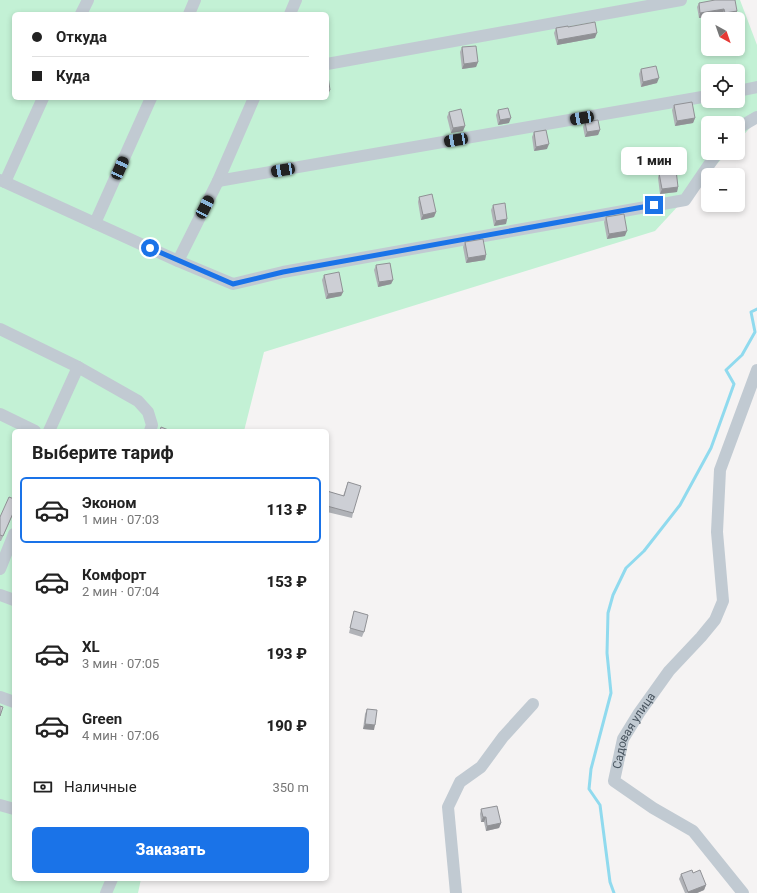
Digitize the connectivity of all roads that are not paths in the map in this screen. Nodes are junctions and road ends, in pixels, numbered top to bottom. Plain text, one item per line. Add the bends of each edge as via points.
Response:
1 (88, 0) edge
2 (195, 0) edge
3 (296, 0) edge
4 (681, 0) edge
5 (82, 12) edge
6 (190, 12) edge
7 (291, 12) edge
8 (329, 64) edge
9 (757, 87) edge
10 (745, 90) edge
11 (701, 97) edge
12 (42, 100) edge
13 (150, 100) edge
14 (253, 100) edge
15 (757, 117) edge
16 (745, 124) edge
17 (712, 160) edge
18 (2, 181) edge
19 (218, 181) junction
20 (95, 223) junction
21 (178, 261) junction
22 (0, 329) edge
23 (78, 366) junction
24 (757, 370) edge
25 (0, 414) edge
26 (31, 429) edge
27 (50, 429) edge
28 (151, 429) edge
29 (12, 539) edge
30 (0, 569) edge
31 (0, 595) edge
32 (12, 599) edge
33 (0, 697) edge
34 (12, 701) edge
35 (533, 704) dead end
36 (0, 805) edge
37 (12, 808) edge
38 (111, 881) edge
39 (106, 893) edge
40 (456, 893) edge
41 (743, 893) edge

1 - 5 street
2 - 6 street
3 - 7 street
4 - 8 street
9 - 10 street
11 - 19 street
12 - 18 street
13 - 20 street
14 - 19 street
15 - 16 street
17 - 21 street via 685,200 291,271 233,284
18 - 20 street
19 - 21 street
20 - 21 street
22 - 23 street
23 - 27 street
23 - 28 street via 138,401 148,412
24 - 41 street, Садовая улица via 720,470 717,532 723,601 715,620 669,671 623,739 614,781 693,831
25 - 26 street
29 - 30 street
31 - 32 street
33 - 34 street
35 - 40 street via 480,767 460,782 448,808
36 - 37 street
38 - 39 street

